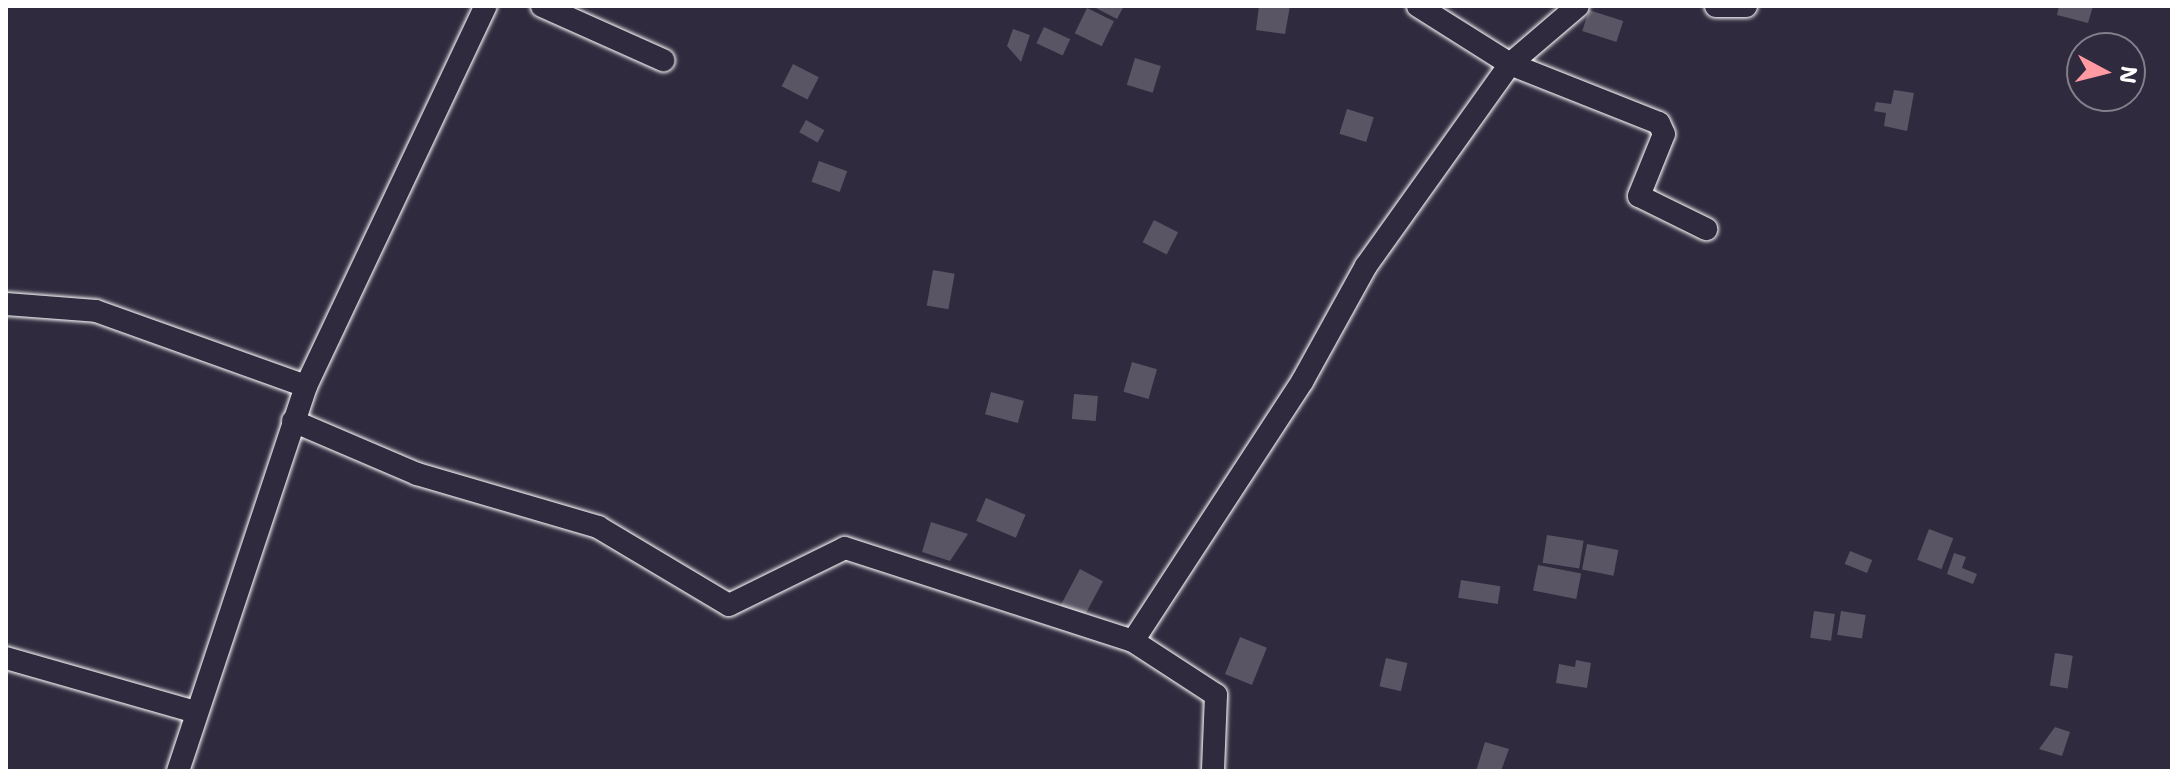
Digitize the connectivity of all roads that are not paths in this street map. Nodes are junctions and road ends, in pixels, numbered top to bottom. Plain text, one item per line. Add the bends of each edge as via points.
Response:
1 (486, 6) edge
2 (542, 6) edge
3 (1418, 6) edge
4 (1578, 6) edge
5 (1716, 6) edge
6 (1746, 6) edge
7 (663, 60) dead end
8 (1510, 64) junction
9 (1706, 229) dead end
10 (6, 304) edge
11 (306, 386) junction
12 (293, 421) junction
13 (1133, 641) junction
14 (6, 658) edge
15 (195, 712) junction
16 (178, 771) edge
17 (1213, 771) edge

1 - 11 street
2 - 7 street
3 - 8 street
4 - 8 street
5 - 6 street
8 - 9 street via 1659,123 1664,134 1639,196
8 - 13 street via 1366,266 1303,380
10 - 11 street via 96,311
11 - 12 street
12 - 13 street via 417,474 598,527 729,605 845,548
12 - 15 street
13 - 17 street via 1216,695
14 - 15 street
15 - 16 street

